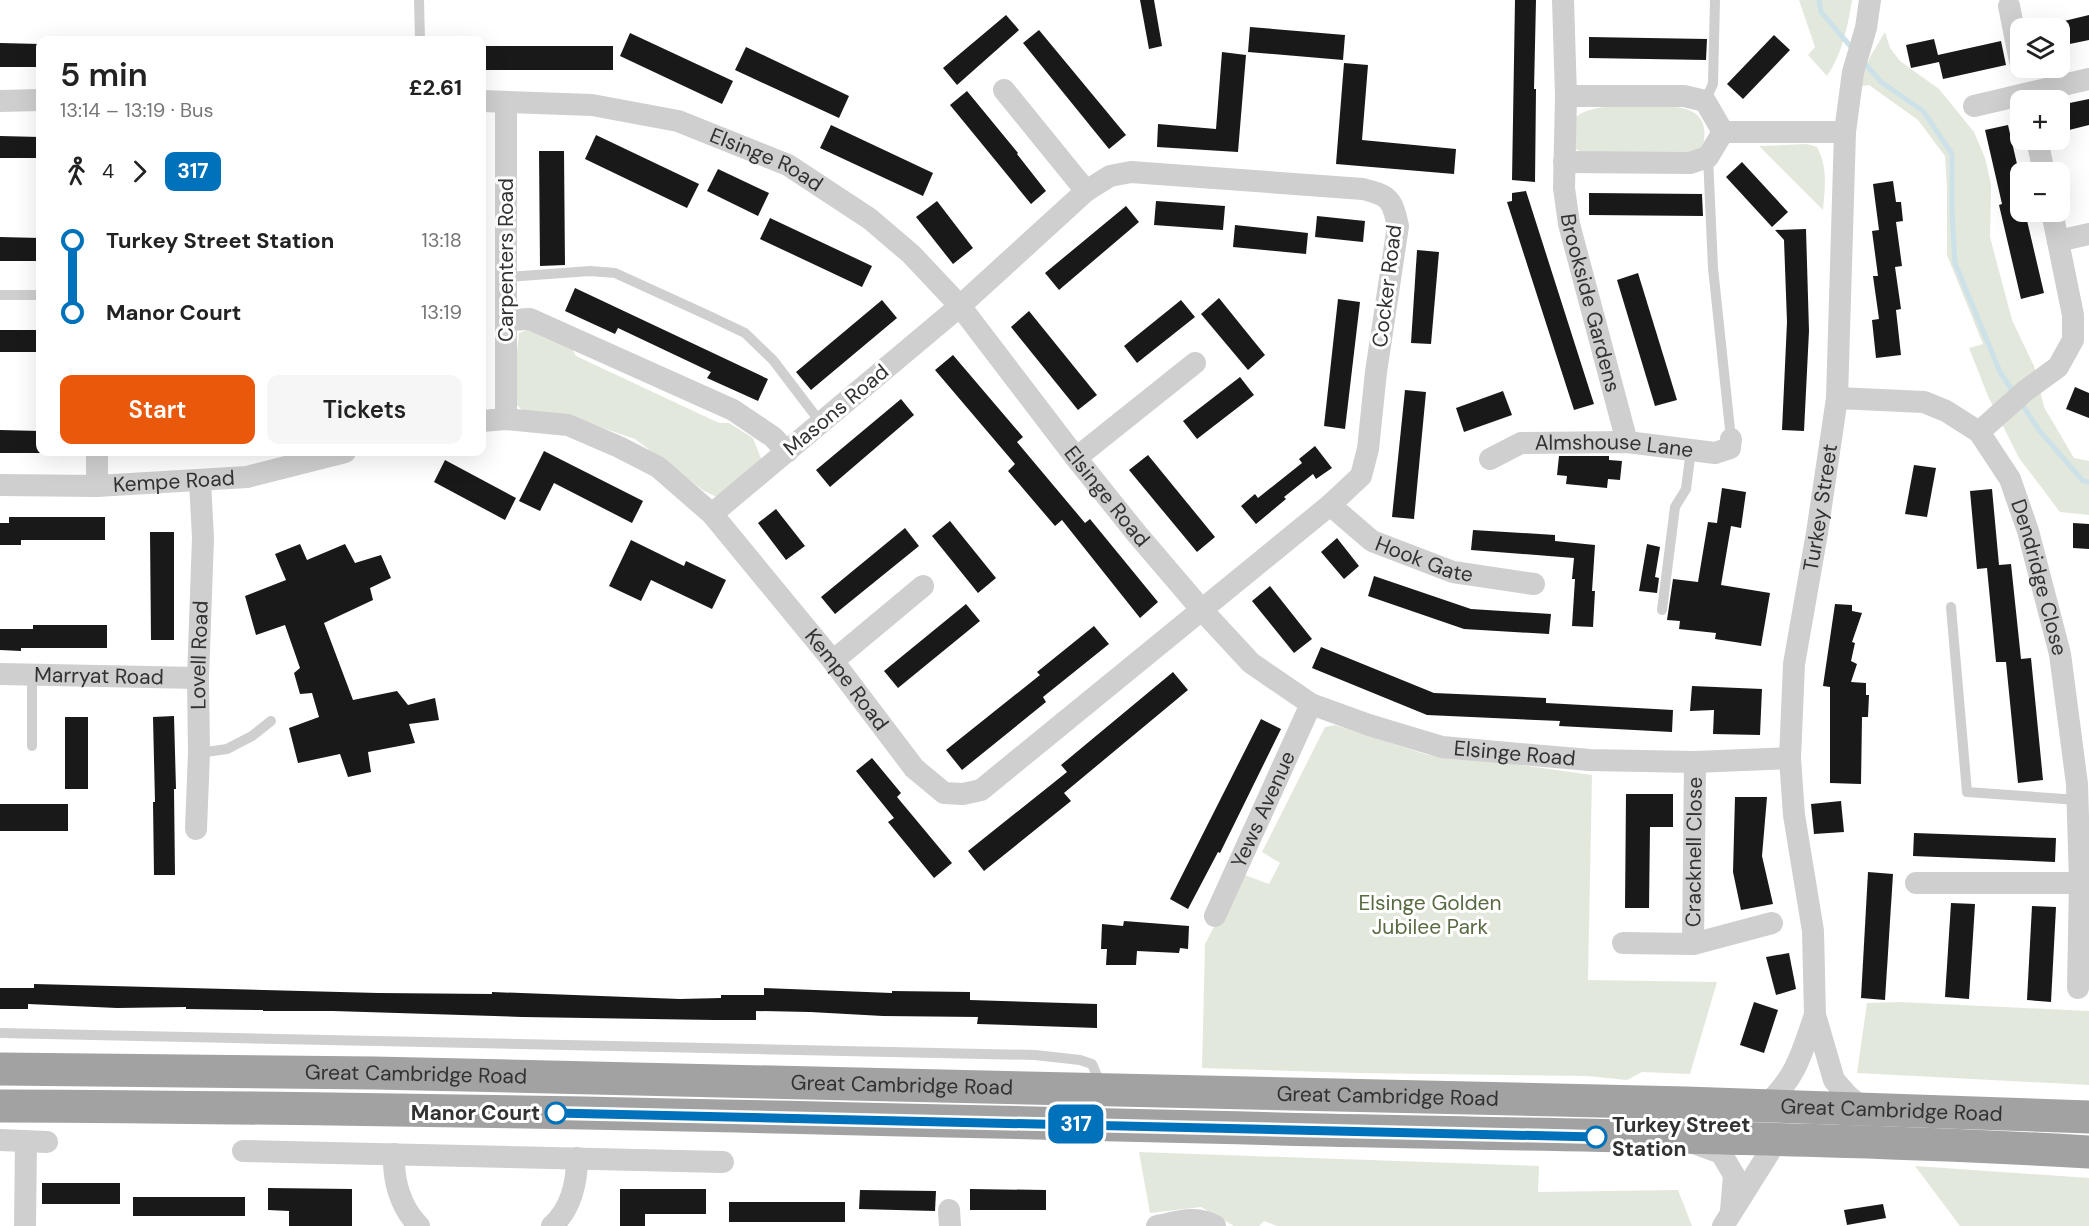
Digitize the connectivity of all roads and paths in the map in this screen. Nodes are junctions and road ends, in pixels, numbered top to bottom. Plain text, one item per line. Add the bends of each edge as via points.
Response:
1 (419, 0) edge
2 (1563, 0) edge
3 (1715, 0) edge
4 (1870, 0) edge
5 (2009, 6) dead end
6 (2011, 18) edge
7 (420, 36) edge
8 (2089, 79) edge
9 (1004, 90) dead end
10 (2050, 90) edge
11 (1566, 96) junction
12 (2010, 99) edge
13 (36, 100) edge
14 (0, 101) edge
15 (486, 101) edge
16 (1705, 101) junction
17 (506, 102) junction
18 (1974, 106) dead end
19 (1723, 132) junction
20 (1845, 132) junction
21 (1708, 157) junction
22 (1564, 162) junction
23 (1086, 190) junction
24 (2054, 222) edge
25 (2089, 234) edge
26 (2058, 242) junction
27 (507, 277) junction
28 (0, 295) edge
29 (36, 295) edge
30 (960, 306) junction
31 (507, 320) junction
32 (2081, 341) edge
33 (1195, 363) dead end
34 (1837, 398) junction
35 (506, 419) junction
36 (486, 422) edge
37 (821, 423) junction
38 (1979, 432) junction
39 (1731, 439) joint
40 (1628, 442) junction
41 (1691, 450) junction
42 (786, 452) junction
43 (97, 456) edge
44 (296, 457) edge
45 (1076, 458) junction
46 (1490, 459) dead end
47 (200, 481) junction
48 (0, 485) edge
49 (97, 486) junction
50 (1330, 505) junction
51 (712, 514) junction
52 (1534, 584) dead end
53 (923, 586) dead end
54 (1951, 607) dead end
55 (1201, 609) junction
56 (1662, 610) dead end
57 (833, 661) junction
58 (0, 674) edge
59 (32, 675) junction
60 (198, 678) junction
61 (1311, 704) junction
62 (270, 721) dead end
63 (32, 746) dead end
64 (199, 753) junction
65 (1790, 758) junction
66 (1695, 762) junction
67 (2078, 800) junction
68 (196, 829) dead end
69 (1916, 883) dead end
70 (2085, 883) edge
71 (1215, 916) dead end
72 (1772, 923) dead end
73 (1623, 943) dead end
74 (1693, 944) junction
75 (2084, 989) edge
76 (1815, 1015) junction
77 (0, 1033) edge
78 (0, 1069) edge
79 (1098, 1091) junction
80 (0, 1106) edge
81 (1765, 1106) junction
82 (1864, 1109) junction
83 (2089, 1117) edge
84 (1677, 1137) junction
85 (0, 1140) edge
86 (1777, 1140) junction
87 (243, 1150) dead end
88 (2089, 1152) edge
89 (394, 1154) junction
90 (577, 1158) junction
91 (723, 1162) dead end
92 (1727, 1218) edge
93 (25, 1226) edge
94 (419, 1226) edge
95 (552, 1226) edge
96 (1157, 1226) edge
97 (1215, 1226) edge

1 - 7 lane
2 - 11 street, Brookside Gardens
3 - 16 lane via 1713,84
4 - 20 street, Turkey Street via 1853,72
5 - 6 street
8 - 10 street
9 - 23 street
11 - 16 street via 1684,96
11 - 22 street, Brookside Gardens
12 - 18 street
13 - 14 street
15 - 17 street, Elsinge Road
16 - 19 street
17 - 27 street, Carpenters Road
17 - 30 street, Elsinge Road via 592,105 678,121 788,165 870,219 911,254
19 - 20 street
19 - 21 street
20 - 34 street, Turkey Street
21 - 22 street via 1690,163
21 - 39 lane via 1713,268
22 - 40 street, Brookside Gardens via 1569,224
23 - 30 street, Cocker Road
23 - 50 street, Cocker Road via 1110,176 1131,172 1363,189 1385,195 1395,209 1398,226 1368,449 1360,476
24 - 26 street
25 - 26 street
26 - 32 street
27 - 31 street, Carpenters Road
27 - 37 lane via 615,273 705,314 745,333 772,360
28 - 29 lane
30 - 37 street, Masons Road
30 - 45 street, Elsinge Road
31 - 35 street, Carpenters Road
31 - 42 street via 530,319 733,410 773,437
32 - 38 street via 2058,367
33 - 45 street
34 - 38 street, Dendridge Close via 1924,402
34 - 65 street, Turkey Street via 1794,664
35 - 36 street, Kempe Road
35 - 51 street, Kempe Road via 568,425 619,447 657,467
37 - 42 street, Masons Road
38 - 67 street, Dendridge Close via 2010,478 2028,531 2060,654
39 - 41 street, Almshouse Lane via 1730,448 1715,453
40 - 41 street, Almshouse Lane
40 - 46 street, Almshouse Lane via 1521,442
41 - 56 lane via 1686,489 1675,507
42 - 51 street, Masons Road
43 - 49 street
44 - 47 street, Kempe Road via 246,477
45 - 55 street, Elsinge Road
47 - 49 street, Kempe Road
47 - 60 street, Lovell Road via 203,538
48 - 49 street, Kempe Road
50 - 52 street, Hook Gate via 1372,541 1454,572
50 - 55 street, Cocker Road
51 - 57 street, Kempe Road
53 - 57 street
54 - 67 lane via 1967,792
55 - 57 street, Kempe Road via 981,790 963,794 944,793 914,768
55 - 61 street, Elsinge Road via 1251,663
58 - 59 street, Marryat Road
59 - 60 street, Marryat Road
59 - 63 lane
60 - 64 street, Lovell Road
61 - 66 street, Elsinge Road via 1442,747 1589,760
61 - 71 street, Yews Avenue
62 - 64 lane via 227,749
64 - 68 street, Lovell Road
65 - 66 street, Elsinge Road
65 - 76 street, Turkey Street via 1794,815 1813,932
66 - 74 street, Cracknell Close
67 - 70 street, Dendridge Close
69 - 70 street
70 - 75 street, Dendridge Close
72 - 74 street, Cracknell Close
73 - 74 street, Cracknell Close
76 - 81 street, Turkey Street via 1790,1079
76 - 82 street, Turkey Street via 1834,1080
77 - 79 lane via 1035,1055 1092,1064
78 - 79 highway, Great Cambridge Road via 374,1073
79 - 81 highway, Great Cambridge Road
80 - 84 highway, Great Cambridge Road via 526,1112
81 - 82 highway, Great Cambridge Road
82 - 83 highway, Great Cambridge Road
84 - 86 highway, Great Cambridge Road
84 - 92 street via 1721,1153 1734,1175
85 - 93 street via 37,1141
86 - 88 highway, Great Cambridge Road
86 - 92 street
87 - 89 street
89 - 90 street
89 - 94 street via 398,1192
90 - 91 street
90 - 95 street via 572,1195
96 - 97 street via 1194,1219

